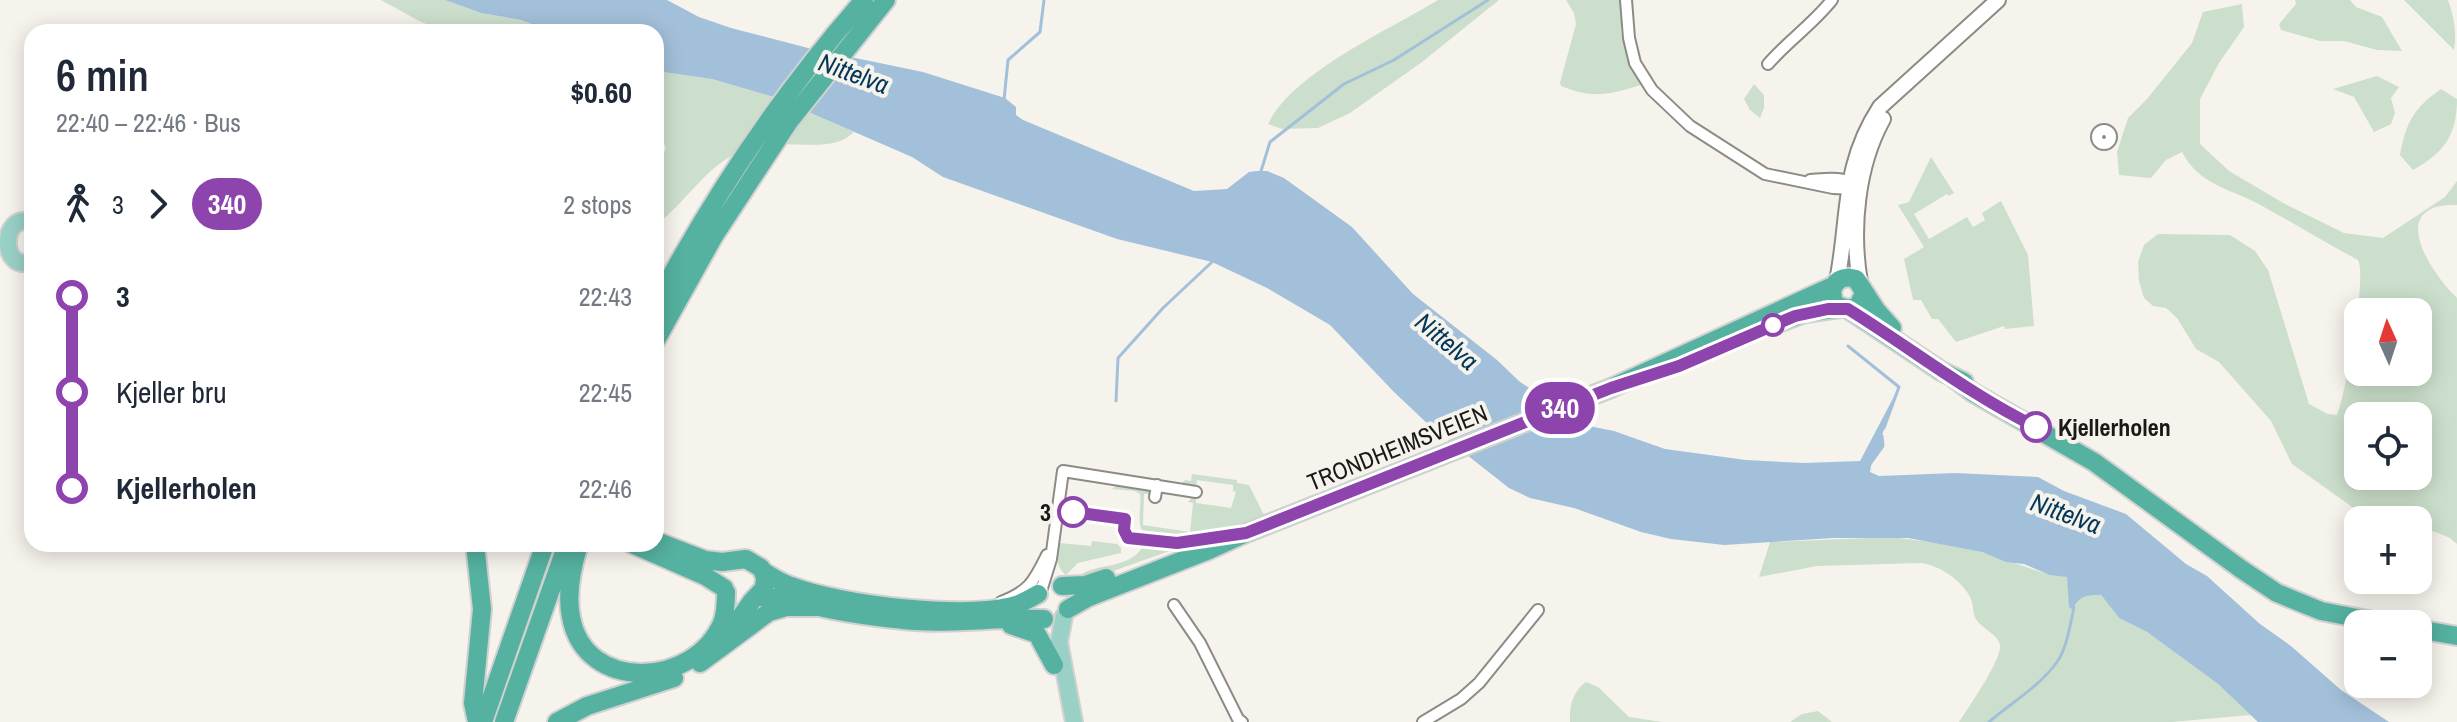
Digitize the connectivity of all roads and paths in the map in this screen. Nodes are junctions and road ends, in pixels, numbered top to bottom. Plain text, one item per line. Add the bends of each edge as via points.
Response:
1 (864, 0) edge
2 (886, 0) edge
3 (1626, 0) edge
4 (1832, 0) edge
5 (1998, 0) edge
6 (1768, 64) dead end
7 (758, 152) junction
8 (1853, 186) junction
9 (708, 213) junction
10 (24, 222) edge
11 (2, 231) edge
12 (2, 255) edge
13 (24, 263) edge
14 (664, 265) edge
15 (1835, 283) junction
16 (1862, 288) junction
17 (664, 290) edge
18 (1844, 308) junction
19 (664, 326) edge
20 (1903, 343) junction
21 (1611, 388) junction
22 (1157, 485) junction
23 (1188, 495) dead end
24 (1155, 497) dead end
25 (1246, 533) junction
26 (664, 544) edge
27 (1052, 547) junction
28 (476, 552) edge
29 (542, 552) edge
30 (564, 552) edge
31 (577, 552) edge
32 (650, 552) edge
33 (692, 556) junction
34 (1051, 559) junction
35 (734, 562) junction
36 (764, 572) junction
37 (1050, 588) junction
38 (725, 590) junction
39 (755, 599) junction
40 (828, 602) junction
41 (1174, 605) dead end
42 (1538, 610) dead end
43 (983, 615) junction
44 (2344, 615) edge
45 (1055, 616) junction
46 (2432, 632) edge
47 (2457, 636) edge
48 (707, 657) junction
49 (1054, 665) junction
50 (480, 722) edge
51 (504, 722) edge
52 (557, 722) edge
53 (1067, 722) edge
54 (1074, 722) edge
55 (1242, 722) edge
56 (1423, 722) edge

1 - 7 highway via 783,102
2 - 7 highway
3 - 8 street via 1635,63 1652,90 1690,126 1755,169 1779,178 1834,178
4 - 6 street
5 - 8 main road via 1899,90
7 - 9 highway
7 - 19 highway
8 - 15 main road
8 - 16 main road
9 - 14 highway
9 - 17 highway
10 - 11 main road
11 - 12 main road
12 - 13 main road
15 - 16 highway via 1848,277
15 - 18 highway via 1833,300
15 - 21 highway, TRONDHEIMSVEIEN
16 - 18 highway via 1858,306
16 - 20 highway
18 - 20 highway
18 - 21 highway, TRONDHEIMSVEIEN via 1795,316 1679,366
20 - 44 highway via 1954,378 2086,444 2255,579 2288,598
21 - 25 highway, TRONDHEIMSVEIEN
22 - 23 street
22 - 24 street
22 - 27 street via 1063,471
25 - 37 highway, TRONDHEIMSVEIEN via 1174,552 1091,583
25 - 45 highway, TRONDHEIMSVEIEN
26 - 33 highway
27 - 34 street
27 - 43 street via 1029,586
28 - 50 highway via 482,609 473,703
29 - 50 highway
30 - 51 highway
31 - 38 highway via 570,584 573,628 588,653 617,671 654,673 691,656 719,629
32 - 38 highway
33 - 35 highway
33 - 40 highway via 752,550 795,579 822,588
34 - 37 street
34 - 37 street
35 - 36 highway via 751,560
35 - 38 highway via 724,574
36 - 39 highway via 766,582
36 - 40 highway, TRONDHEIMSVEIEN
37 - 43 highway, TRONDHEIMSVEIEN
37 - 45 highway via 1037,608
37 - 45 highway via 1068,595
38 - 39 highway via 737,601
39 - 40 highway, TRONDHEIMSVEIEN
39 - 48 highway
40 - 43 highway, TRONDHEIMSVEIEN via 903,620
40 - 48 highway via 769,612
41 - 55 street
42 - 56 street via 1479,683
43 - 45 highway, TRONDHEIMSVEIEN
43 - 49 highway via 1032,631
45 - 49 main road
45 - 54 main road
46 - 47 highway
48 - 52 highway via 673,679 587,706
49 - 53 main road

